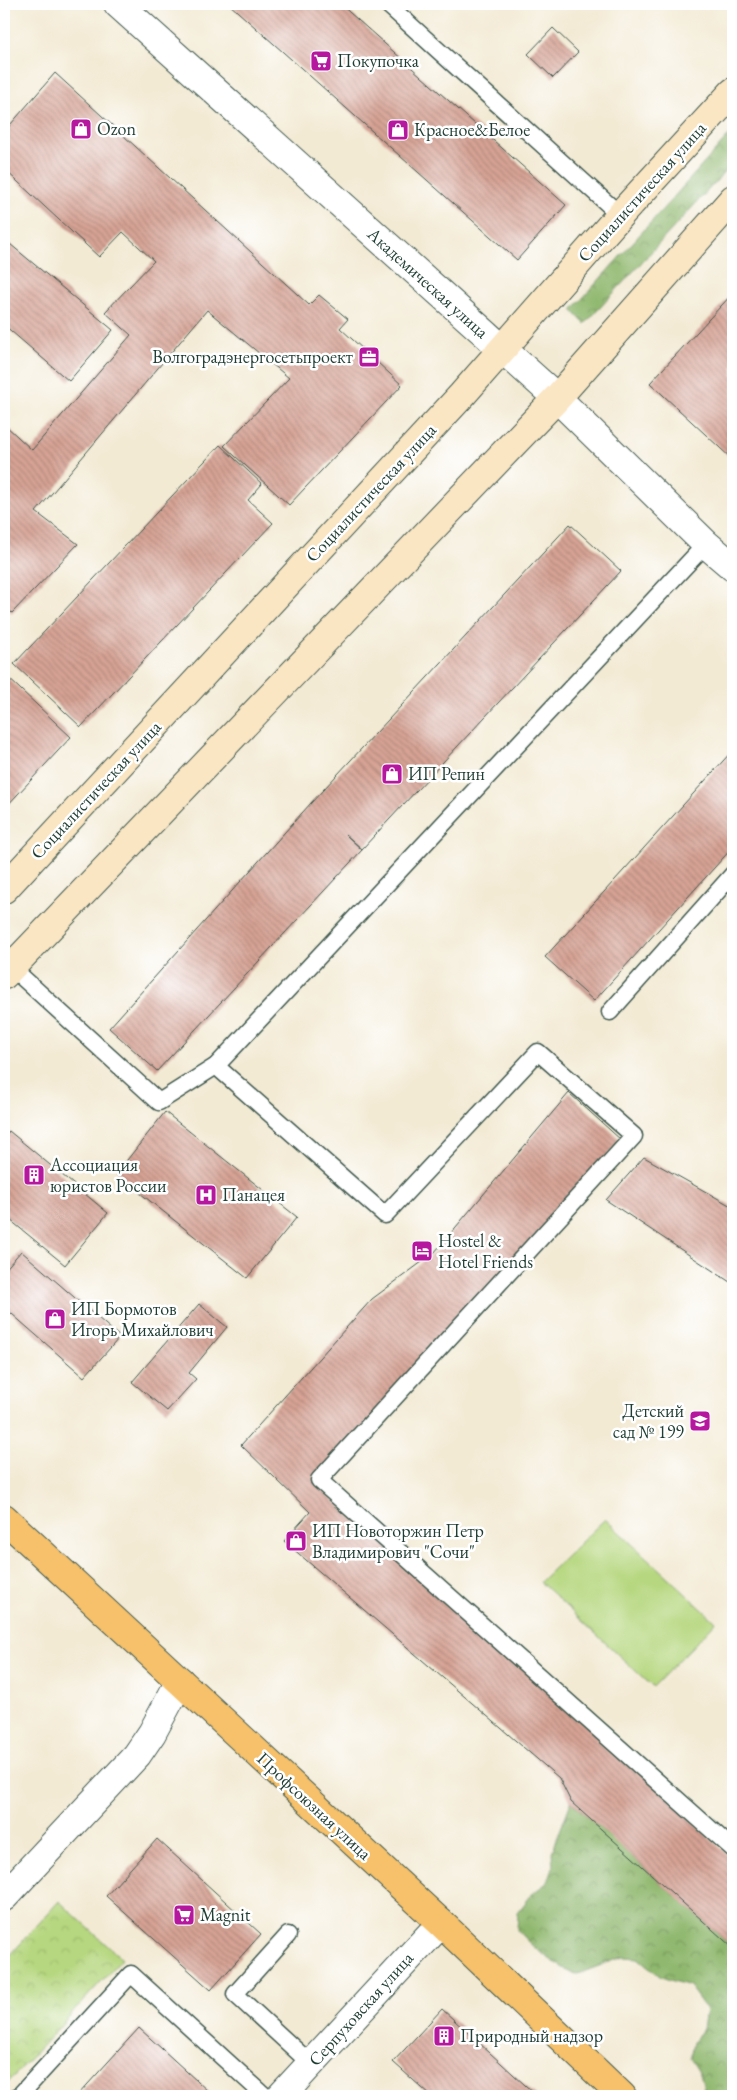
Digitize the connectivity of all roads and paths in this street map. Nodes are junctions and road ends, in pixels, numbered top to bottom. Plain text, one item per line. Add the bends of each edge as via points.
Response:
1 (118, 4) edge
2 (387, 4) edge
3 (733, 92) edge
4 (733, 199) edge
5 (620, 214) junction
6 (500, 349) junction
7 (557, 398) junction
8 (706, 544) junction
9 (733, 567) edge
10 (733, 874) edge
11 (4, 889) edge
12 (8, 971) edge
13 (610, 1012) dead end
14 (216, 1066) junction
15 (4, 1518) edge
16 (180, 1681) junction
17 (733, 1849) edge
18 (4, 1897) edge
19 (441, 1922) junction
20 (288, 1935) dead end
21 (311, 2064) junction
22 (19, 2096) edge
23 (265, 2096) edge
24 (281, 2096) edge
25 (622, 2096) edge

1 - 6 street, Академическая улица
2 - 5 lane
3 - 5 street, Социалистическая улица
4 - 7 street
5 - 6 street, Социалистическая улица
6 - 7 street, Академическая улица
6 - 11 street, Социалистическая улица via 462,395
7 - 8 street, Академическая улица
7 - 12 street
8 - 9 street, Академическая улица
8 - 14 lane
10 - 13 lane
12 - 14 lane via 159,1102
14 - 17 lane via 385,1215 538,1052 634,1136 319,1480
15 - 16 main road, Профсоюзная улица
16 - 18 street via 137,1755
16 - 19 main road, Профсоюзная улица
19 - 21 street, Серпуховская улица
19 - 25 main road, Профсоюзная улица
20 - 21 lane via 235,1994
21 - 24 street, Серпуховская улица
22 - 23 lane via 131,1974

